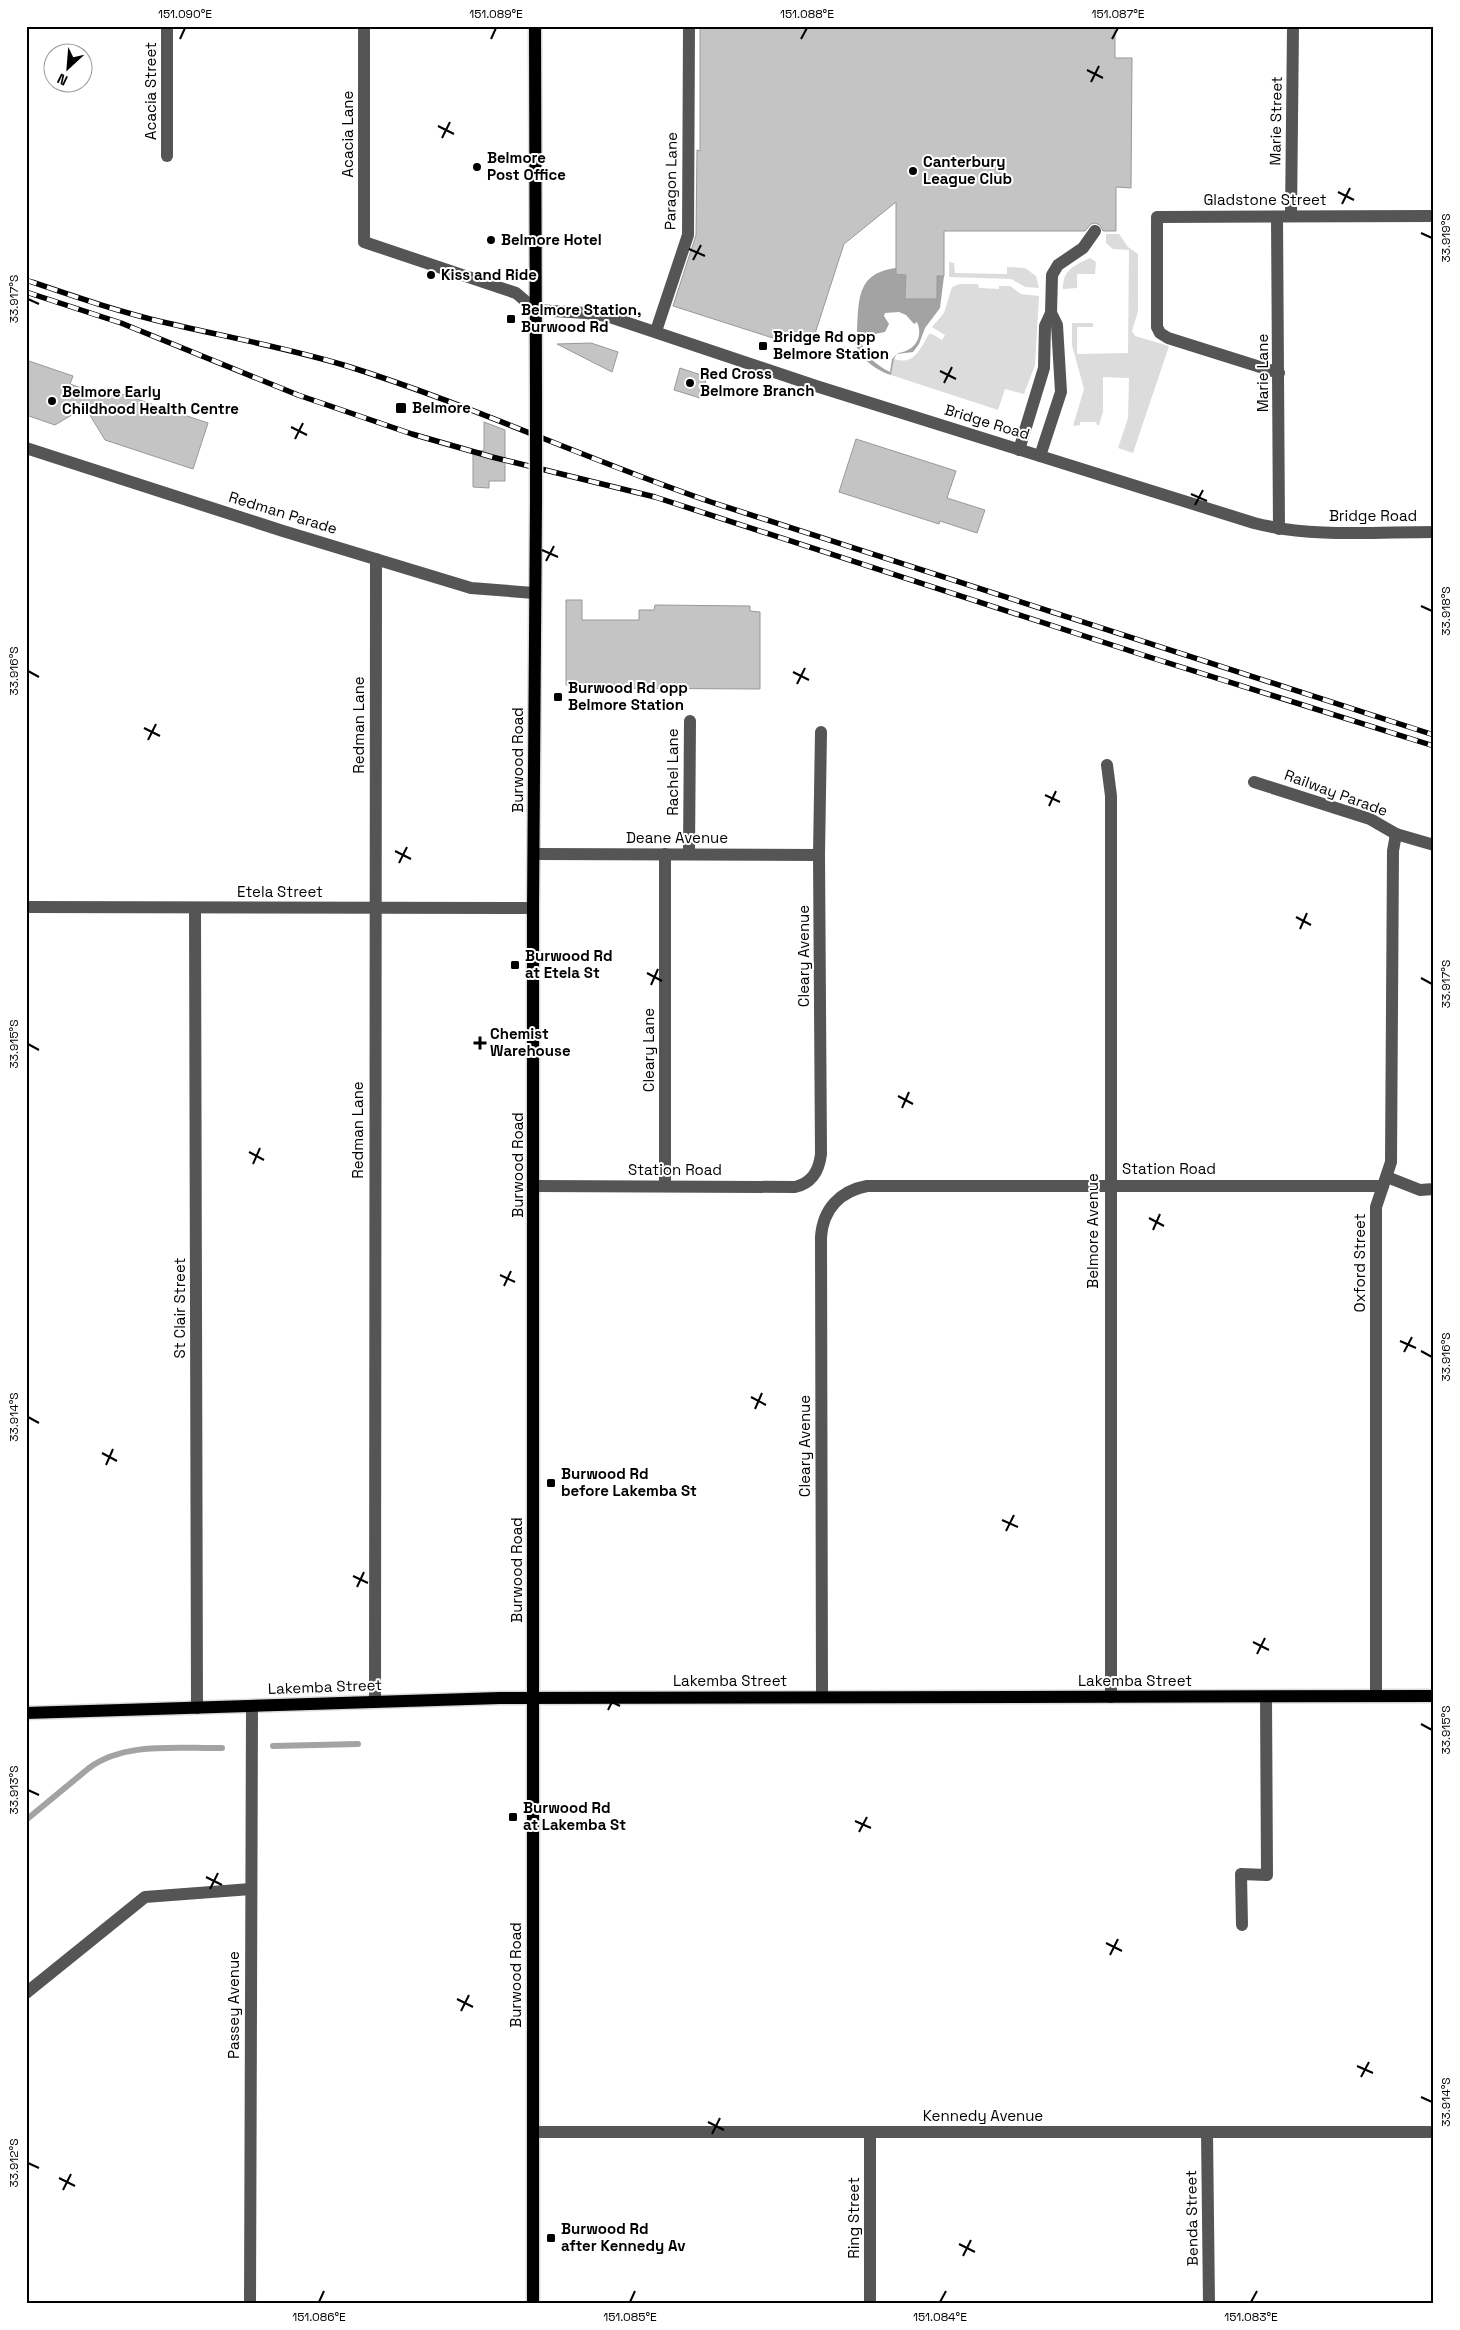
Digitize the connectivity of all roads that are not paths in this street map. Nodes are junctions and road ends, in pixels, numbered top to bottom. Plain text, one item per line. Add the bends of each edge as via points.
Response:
1 (167, 26) edge
2 (364, 26) edge
3 (535, 26) edge
4 (689, 26) edge
5 (1294, 26) edge
6 (167, 156) dead end
7 (1291, 216) junction
8 (1434, 216) edge
9 (1277, 217) junction
10 (1095, 231) dead end
11 (536, 310) junction
12 (1051, 313) junction
13 (656, 331) junction
14 (1279, 373) junction
15 (26, 448) edge
16 (1019, 450) junction
17 (1040, 456) junction
18 (1279, 529) junction
19 (1434, 532) edge
20 (376, 559) junction
21 (534, 593) junction
22 (690, 720) dead end
23 (821, 732) dead end
24 (1107, 765) dead end
25 (1254, 782) dead end
26 (1396, 834) junction
27 (1434, 845) edge
28 (534, 854) junction
29 (665, 854) junction
30 (689, 854) junction
31 (819, 855) junction
32 (26, 908) edge
33 (195, 908) junction
34 (374, 908) junction
35 (533, 908) junction
36 (813, 1177) joint
37 (1385, 1181) junction
38 (534, 1186) junction
39 (665, 1186) junction
40 (1109, 1186) junction
41 (1434, 1189) edge
42 (837, 1199) joint
43 (1376, 1696) junction
44 (1434, 1696) edge
45 (822, 1697) junction
46 (1266, 1697) junction
47 (1111, 1698) junction
48 (533, 1699) junction
49 (375, 1702) junction
50 (252, 1706) junction
51 (197, 1708) junction
52 (26, 1712) edge
53 (251, 1889) junction
54 (1242, 1925) dead end
55 (26, 1993) edge
56 (533, 2132) junction
57 (870, 2132) junction
58 (1207, 2132) junction
59 (1434, 2132) edge
60 (250, 2304) edge
61 (532, 2304) edge
62 (870, 2304) edge
63 (1209, 2304) edge

1 - 6 street, Acacia Street
2 - 11 street, Acacia Lane via 364,242 516,293
3 - 11 main road, Burwood Road
4 - 13 street, Paragon Lane via 688,234
5 - 7 street, Marie Street
7 - 8 street, Gladstone Street
7 - 9 street, Gladstone Street
9 - 14 street, Marie Lane
9 - 14 street, Gladstone Street via 1157,217 1157,326 1160,333 1168,338
10 - 12 street via 1083,248 1054,270 1050,285
11 - 13 street, Bridge Road via 586,312
11 - 21 main road, Burwood Road, bridge
12 - 16 street via 1045,326 1044,368
12 - 17 street via 1057,325 1061,392
13 - 16 street, Bridge Road
14 - 18 street, Marie Lane
15 - 20 street, Redman Parade
16 - 17 street, Bridge Road
17 - 18 street, Bridge Road
18 - 19 street, Bridge Road
20 - 21 street, Redman Parade via 471,588
20 - 34 street, Redman Lane
21 - 28 main road, Burwood Road
22 - 30 street, Rachel Lane
23 - 31 street, Cleary Avenue
24 - 40 street, Belmore Avenue via 1110,796
25 - 26 street, Railway Parade via 1370,819
26 - 27 street, Railway Parade
26 - 37 street, Oxford Street via 1393,851 1391,1162
28 - 29 street, Deane Avenue
28 - 35 main road, Burwood Road
29 - 30 street, Deane Avenue
29 - 39 street, Cleary Lane
30 - 31 street, Deane Avenue
31 - 36 street, Cleary Avenue via 821,1154
32 - 33 street, Etela Street
33 - 34 street, Etela Street
33 - 51 street, St Clair Street
34 - 35 street, Etela Street
34 - 49 street, Redman Lane
35 - 38 main road, Burwood Road
36 - 39 street, Station Road via 795,1187
37 - 40 street, Station Road
37 - 41 street, Station Road via 1420,1190
37 - 43 street, Oxford Street via 1376,1207
38 - 39 street, Station Road
38 - 48 main road, Burwood Road
40 - 42 street, Station Road via 867,1186 849,1191
40 - 47 street, Belmore Avenue
42 - 45 street, Cleary Avenue via 824,1220 821,1237
43 - 44 main road, Lakemba Street
43 - 46 main road, Lakemba Street
45 - 47 main road, Lakemba Street
45 - 48 main road, Lakemba Street
46 - 47 main road, Lakemba Street
46 - 54 street via 1267,1875 1241,1874
48 - 49 main road, Lakemba Street
48 - 56 main road, Burwood Road
49 - 50 main road, Lakemba Street
50 - 51 main road, Lakemba Street
50 - 53 street, Passey Avenue
51 - 52 main road, Lakemba Street
53 - 55 street via 145,1896
53 - 60 street, Passey Avenue
56 - 57 street, Kennedy Avenue
56 - 61 main road, Burwood Road
57 - 58 street, Kennedy Avenue
57 - 62 street, Ring Street
58 - 59 street, Kennedy Avenue
58 - 63 street, Benda Street

